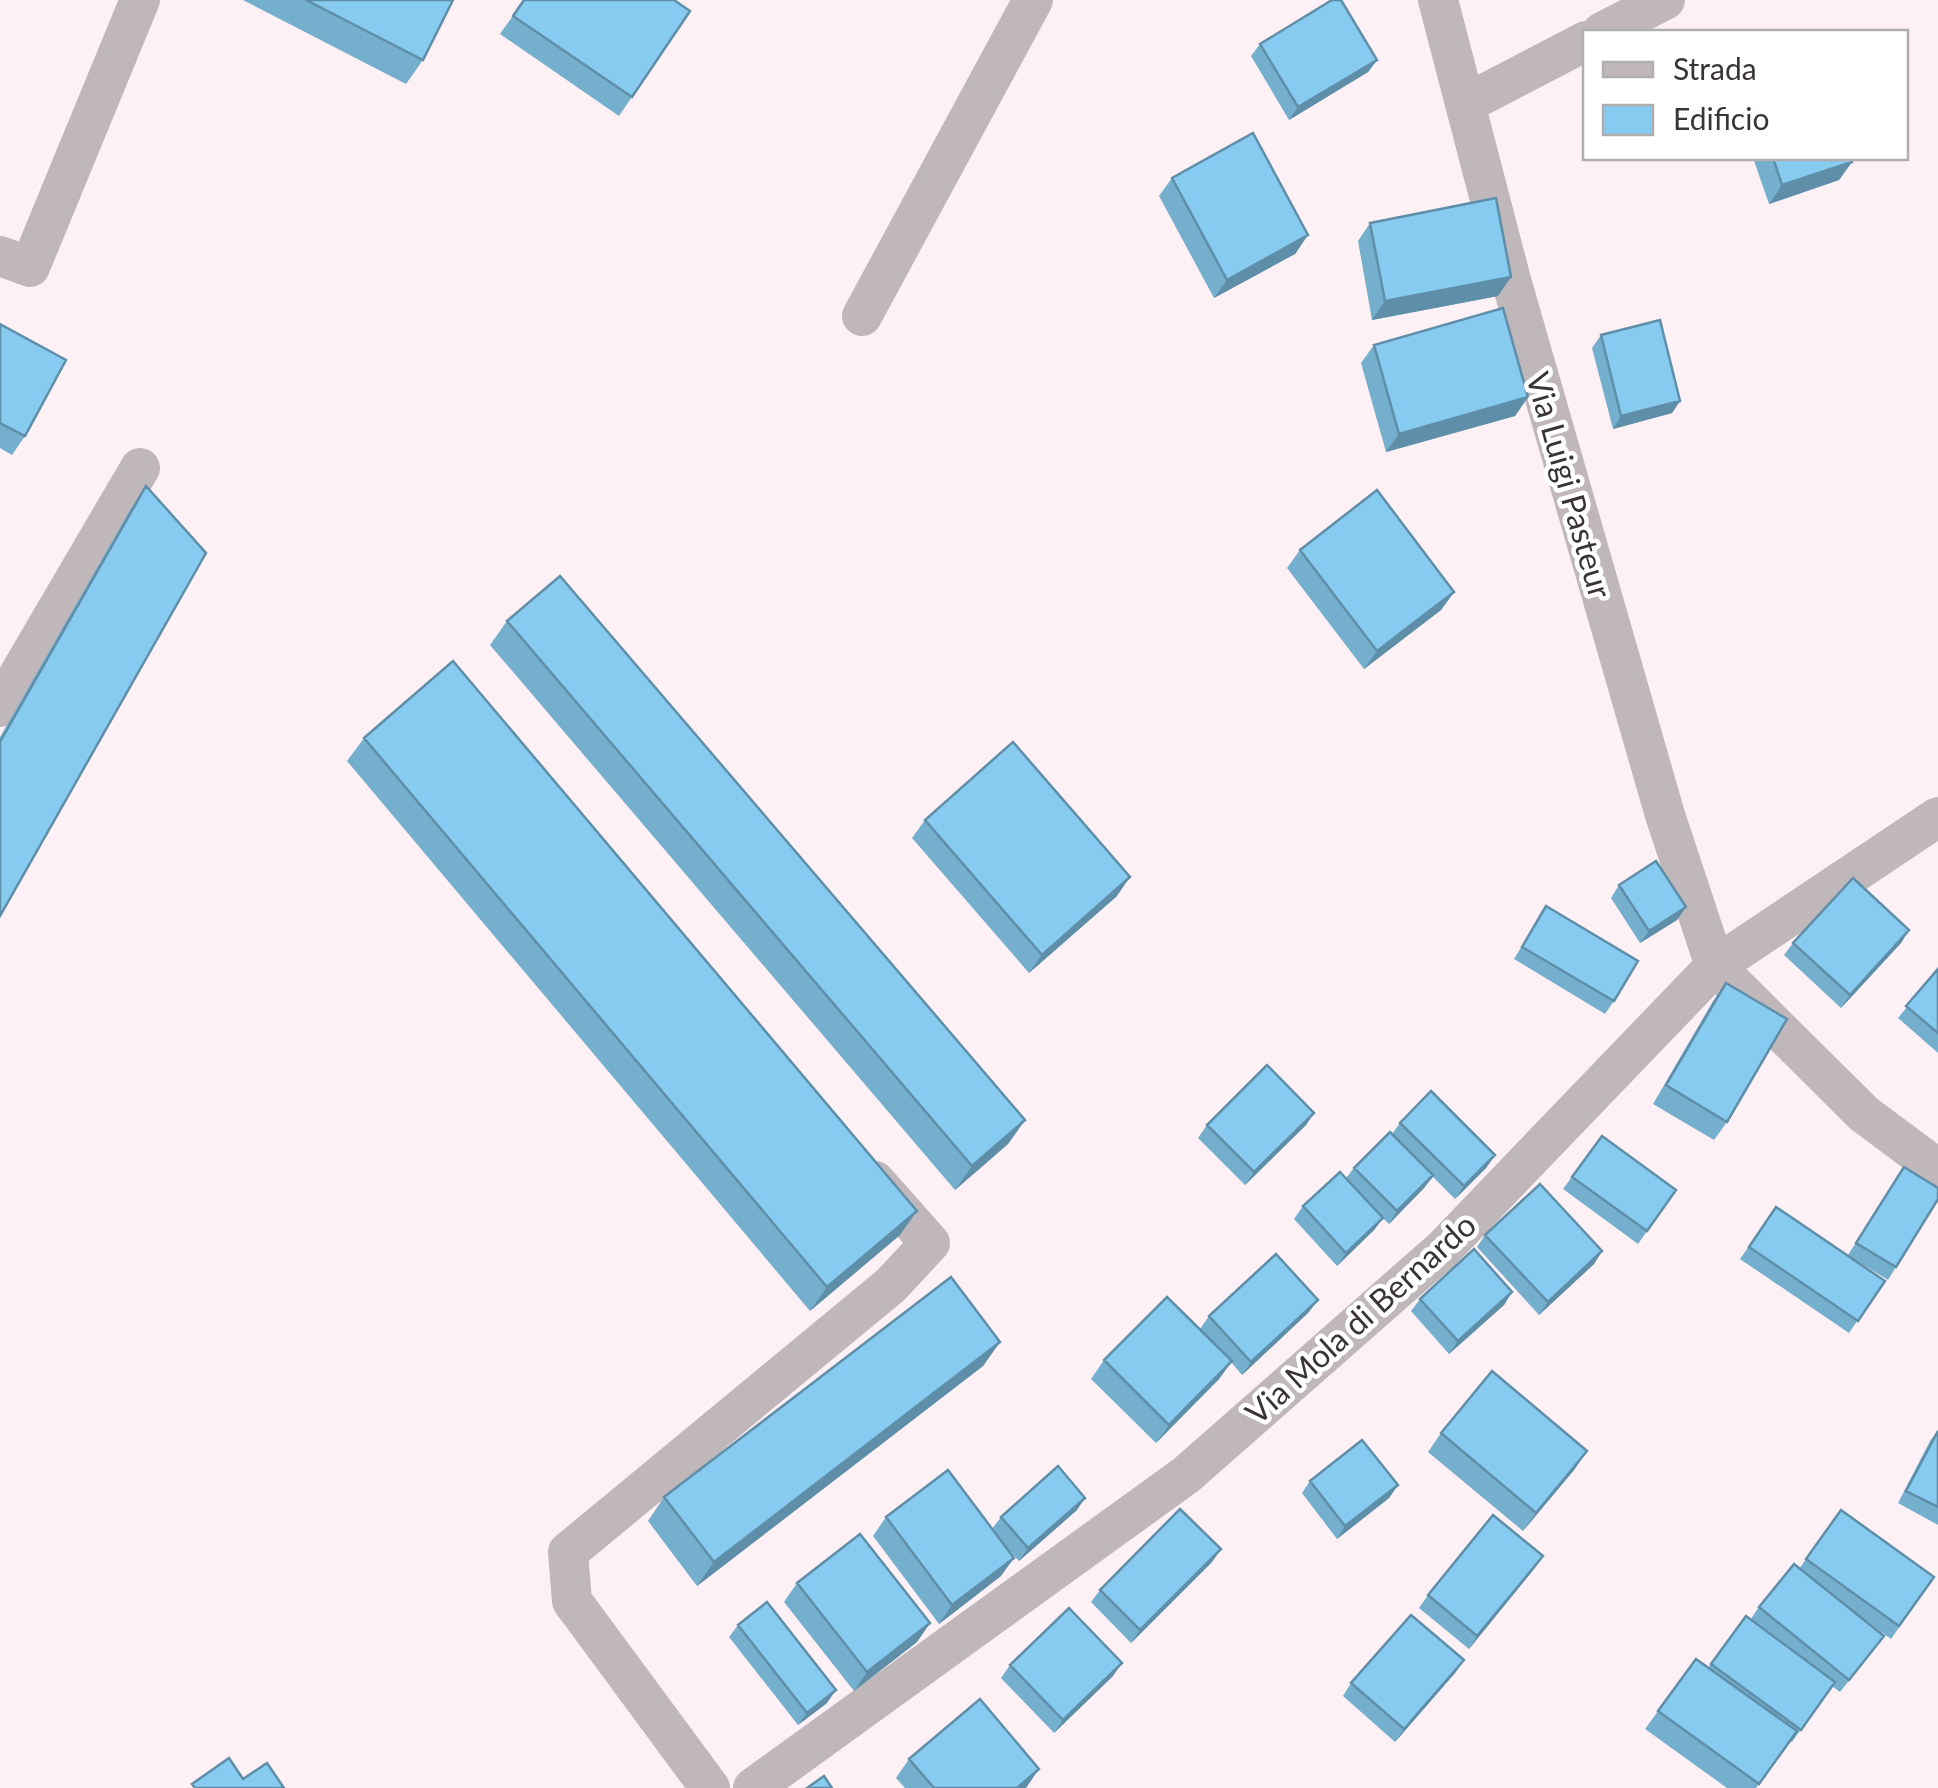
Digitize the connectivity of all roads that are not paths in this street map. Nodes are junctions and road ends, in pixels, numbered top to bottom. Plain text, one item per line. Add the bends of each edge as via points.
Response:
1 (140, 0) edge
2 (1034, 0) edge
3 (1438, 0) edge
4 (1665, 0) edge
5 (1606, 30) edge
6 (1583, 43) edge
7 (1465, 104) junction
8 (15, 261) edge
9 (862, 316) dead end
10 (140, 468) dead end
11 (0, 707) edge
12 (1938, 817) edge
13 (1715, 966) junction
14 (852, 1155) edge
15 (1938, 1169) edge
16 (710, 1788) edge
17 (753, 1788) edge

1 - 8 street
2 - 9 street
3 - 7 street, Via Luigi Pasteur
4 - 5 street
6 - 7 street
7 - 13 street, Via Luigi Pasteur via 1665,815
10 - 11 street
12 - 13 street, Via Mola di Bernardo
13 - 15 street via 1864,1114
13 - 17 street, Via Mola di Bernardo via 1442,1249 1186,1475
14 - 16 street via 930,1243 890,1285 568,1552 572,1601

